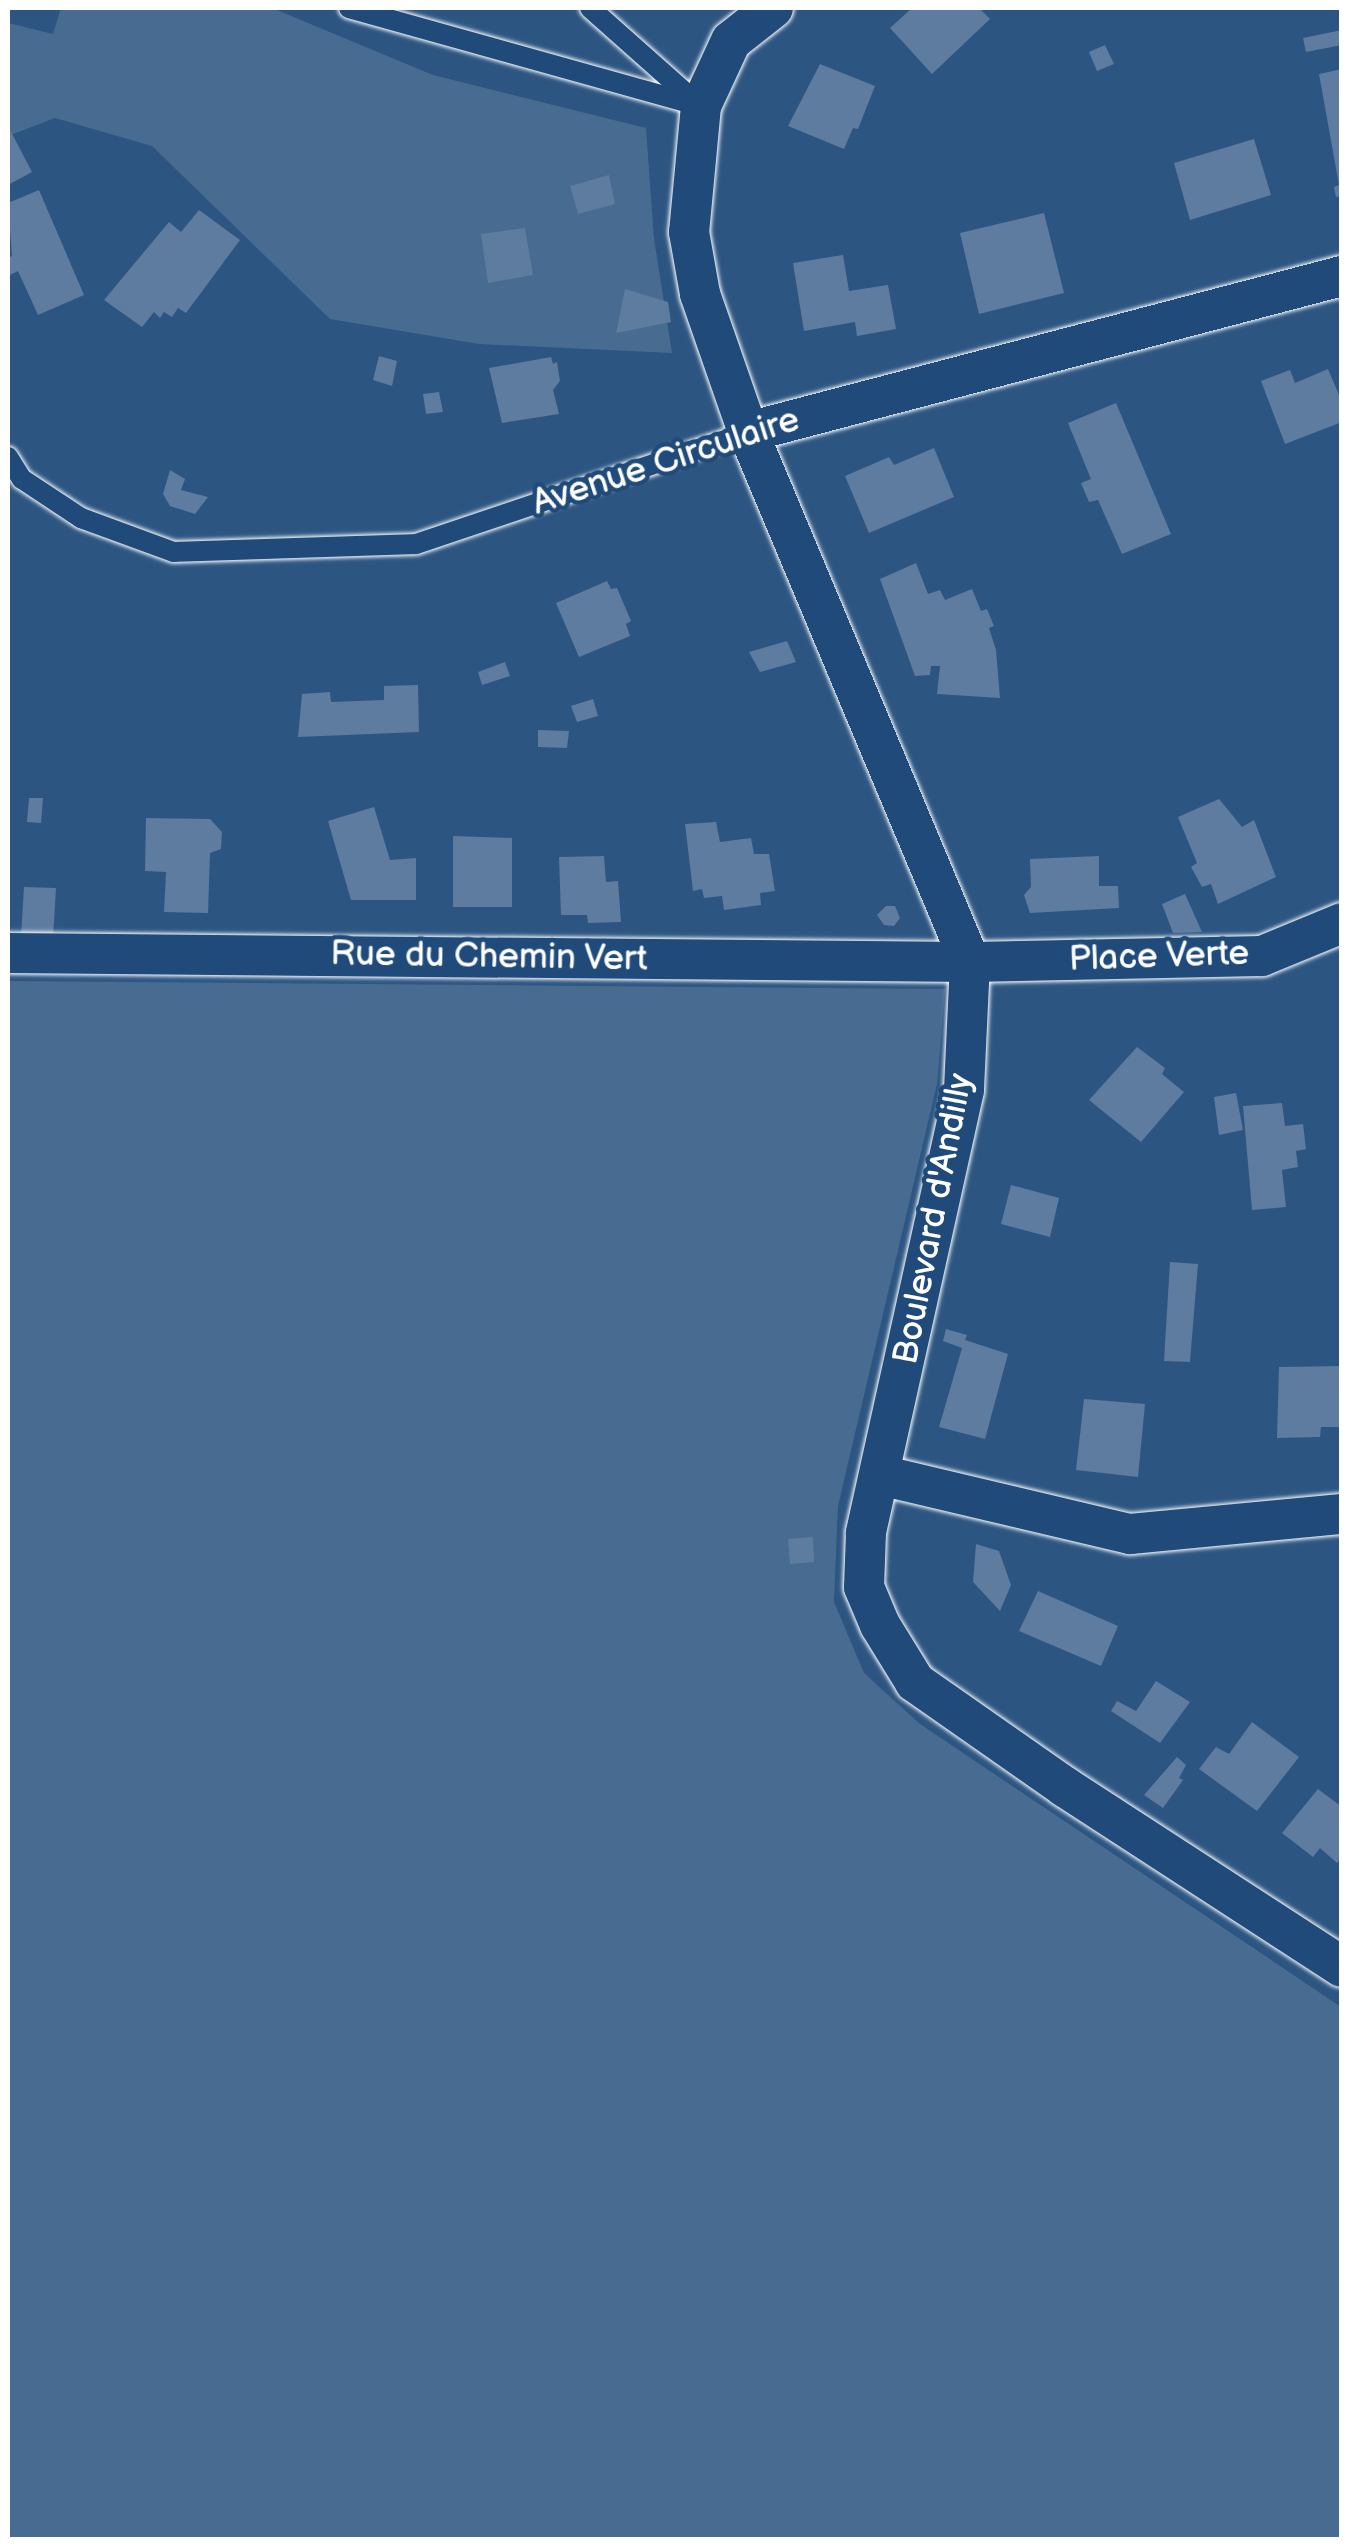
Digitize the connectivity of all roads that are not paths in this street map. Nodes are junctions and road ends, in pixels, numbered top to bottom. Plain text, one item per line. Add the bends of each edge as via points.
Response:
1 (348, 8) edge
2 (590, 8) edge
3 (772, 8) edge
4 (701, 106) junction
5 (1342, 276) edge
6 (748, 432) junction
7 (8, 457) edge
8 (1342, 923) edge
9 (8, 952) edge
10 (970, 962) junction
11 (880, 1476) junction
12 (1342, 1514) edge
13 (1342, 1967) edge

1 - 4 lane
2 - 4 lane
3 - 4 street, Boulevard d'Andilly via 731,41
4 - 6 street, Boulevard d'Andilly via 689,232 715,348
5 - 6 street, Avenue Circulaire
6 - 7 lane, Avenue Circulaire via 416,544 378,546 174,552 81,518 22,479
6 - 10 street, Boulevard d'Andilly
8 - 10 street, Place Verte via 1262,956
9 - 10 street, Rue du Chemin Vert
10 - 11 street, Boulevard d'Andilly via 964,1090
11 - 12 street via 1130,1534
11 - 13 street, Boulevard d'Andilly via 866,1533 864,1587 916,1682

